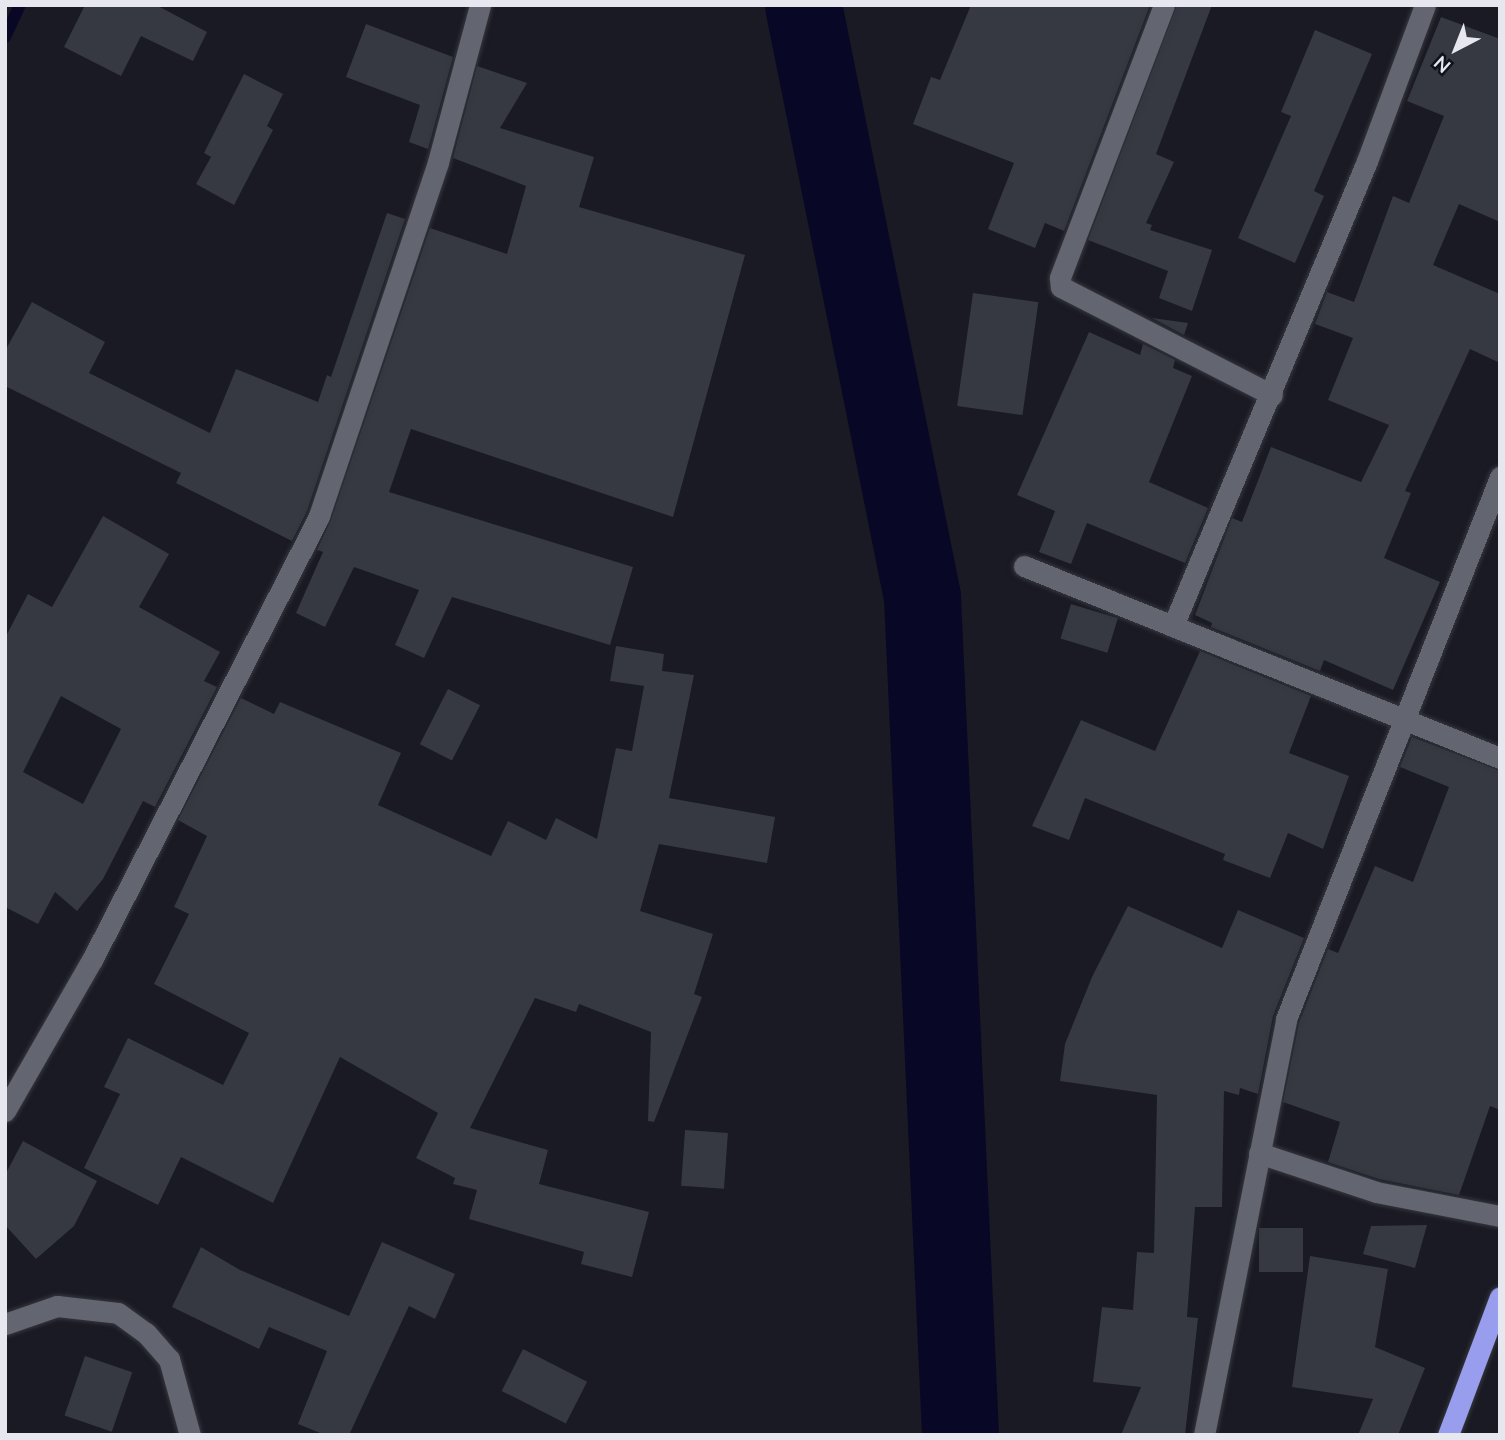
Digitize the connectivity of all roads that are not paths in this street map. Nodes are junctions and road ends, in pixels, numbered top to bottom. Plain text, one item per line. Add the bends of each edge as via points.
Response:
1 (480, 5) edge
2 (1164, 5) edge
3 (1425, 5) edge
4 (1272, 395) junction
5 (1500, 477) edge
6 (1024, 566) dead end
7 (1173, 626) junction
8 (1402, 720) junction
9 (1500, 758) edge
10 (5, 1111) edge
11 (1259, 1153) junction
12 (1500, 1216) edge
13 (1500, 1297) edge
14 (5, 1324) edge
15 (190, 1435) edge
16 (1204, 1435) edge
17 (1448, 1435) edge

1 - 10 street via 439,162 318,516 92,960
2 - 4 street via 1060,278 1061,287
3 - 4 street
4 - 7 street
5 - 8 street
6 - 7 street
7 - 8 street
8 - 9 street
8 - 11 street via 1286,1019
11 - 12 street via 1376,1192
11 - 16 street
13 - 17 highway
14 - 15 street via 57,1306 118,1313 146,1333 169,1359

